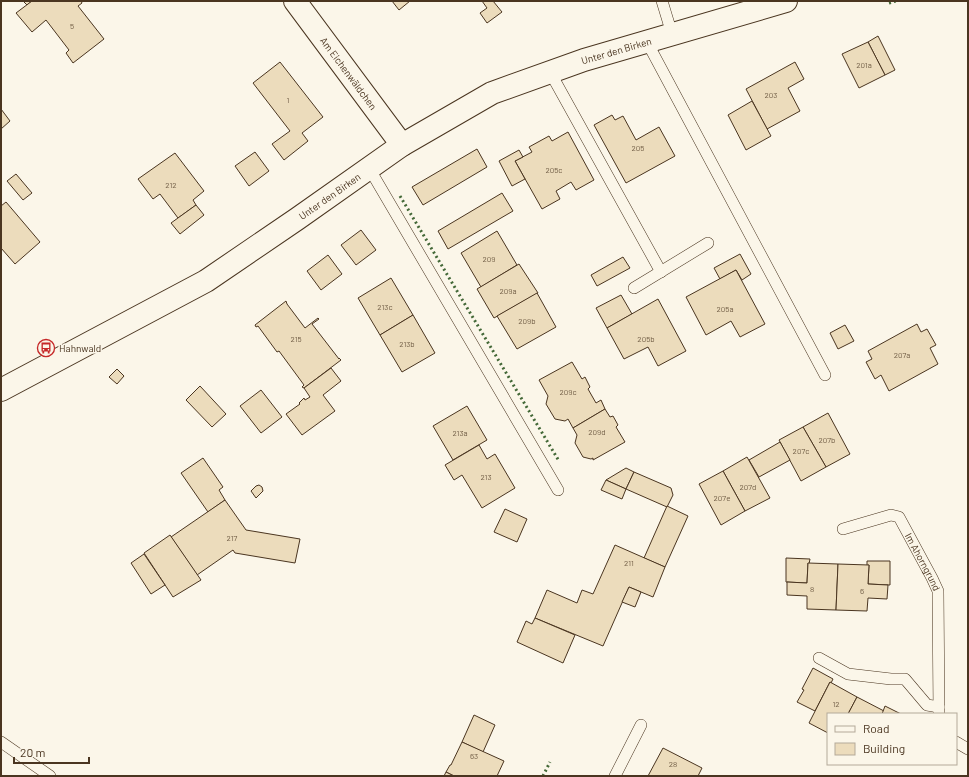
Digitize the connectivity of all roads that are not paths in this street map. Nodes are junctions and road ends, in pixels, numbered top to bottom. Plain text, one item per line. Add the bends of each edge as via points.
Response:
1 (295, 1) edge
2 (662, 1) edge
3 (786, 1) edge
4 (672, 34) junction
5 (647, 42) junction
6 (550, 72) junction
7 (402, 145) junction
8 (369, 168) junction
9 (708, 243) dead end
10 (661, 272) junction
11 (634, 288) dead end
12 (825, 375) dead end
13 (1, 390) edge
14 (558, 490) dead end
15 (843, 529) dead end
16 (819, 658) dead end
17 (939, 711) edge
18 (641, 725) dead end
19 (1, 742) edge
20 (957, 743) edge
21 (968, 749) edge
22 (50, 776) edge
23 (615, 776) edge

1 - 7 street, Am Eichenwäldchen
2 - 4 lane
3 - 4 street, Unter den Birken
4 - 5 street, Unter den Birken
5 - 6 street, Unter den Birken
5 - 12 lane
6 - 7 street, Unter den Birken via 492,93
6 - 10 lane
7 - 8 street, Unter den Birken
8 - 13 street, Unter den Birken via 206,281
8 - 14 lane
9 - 10 lane
10 - 11 lane
15 - 17 lane, Im Ahorngrund via 891,515 899,517 932,578 938,591
16 - 17 lane via 848,674 905,679 927,705
18 - 23 lane
19 - 22 lane
20 - 21 lane

